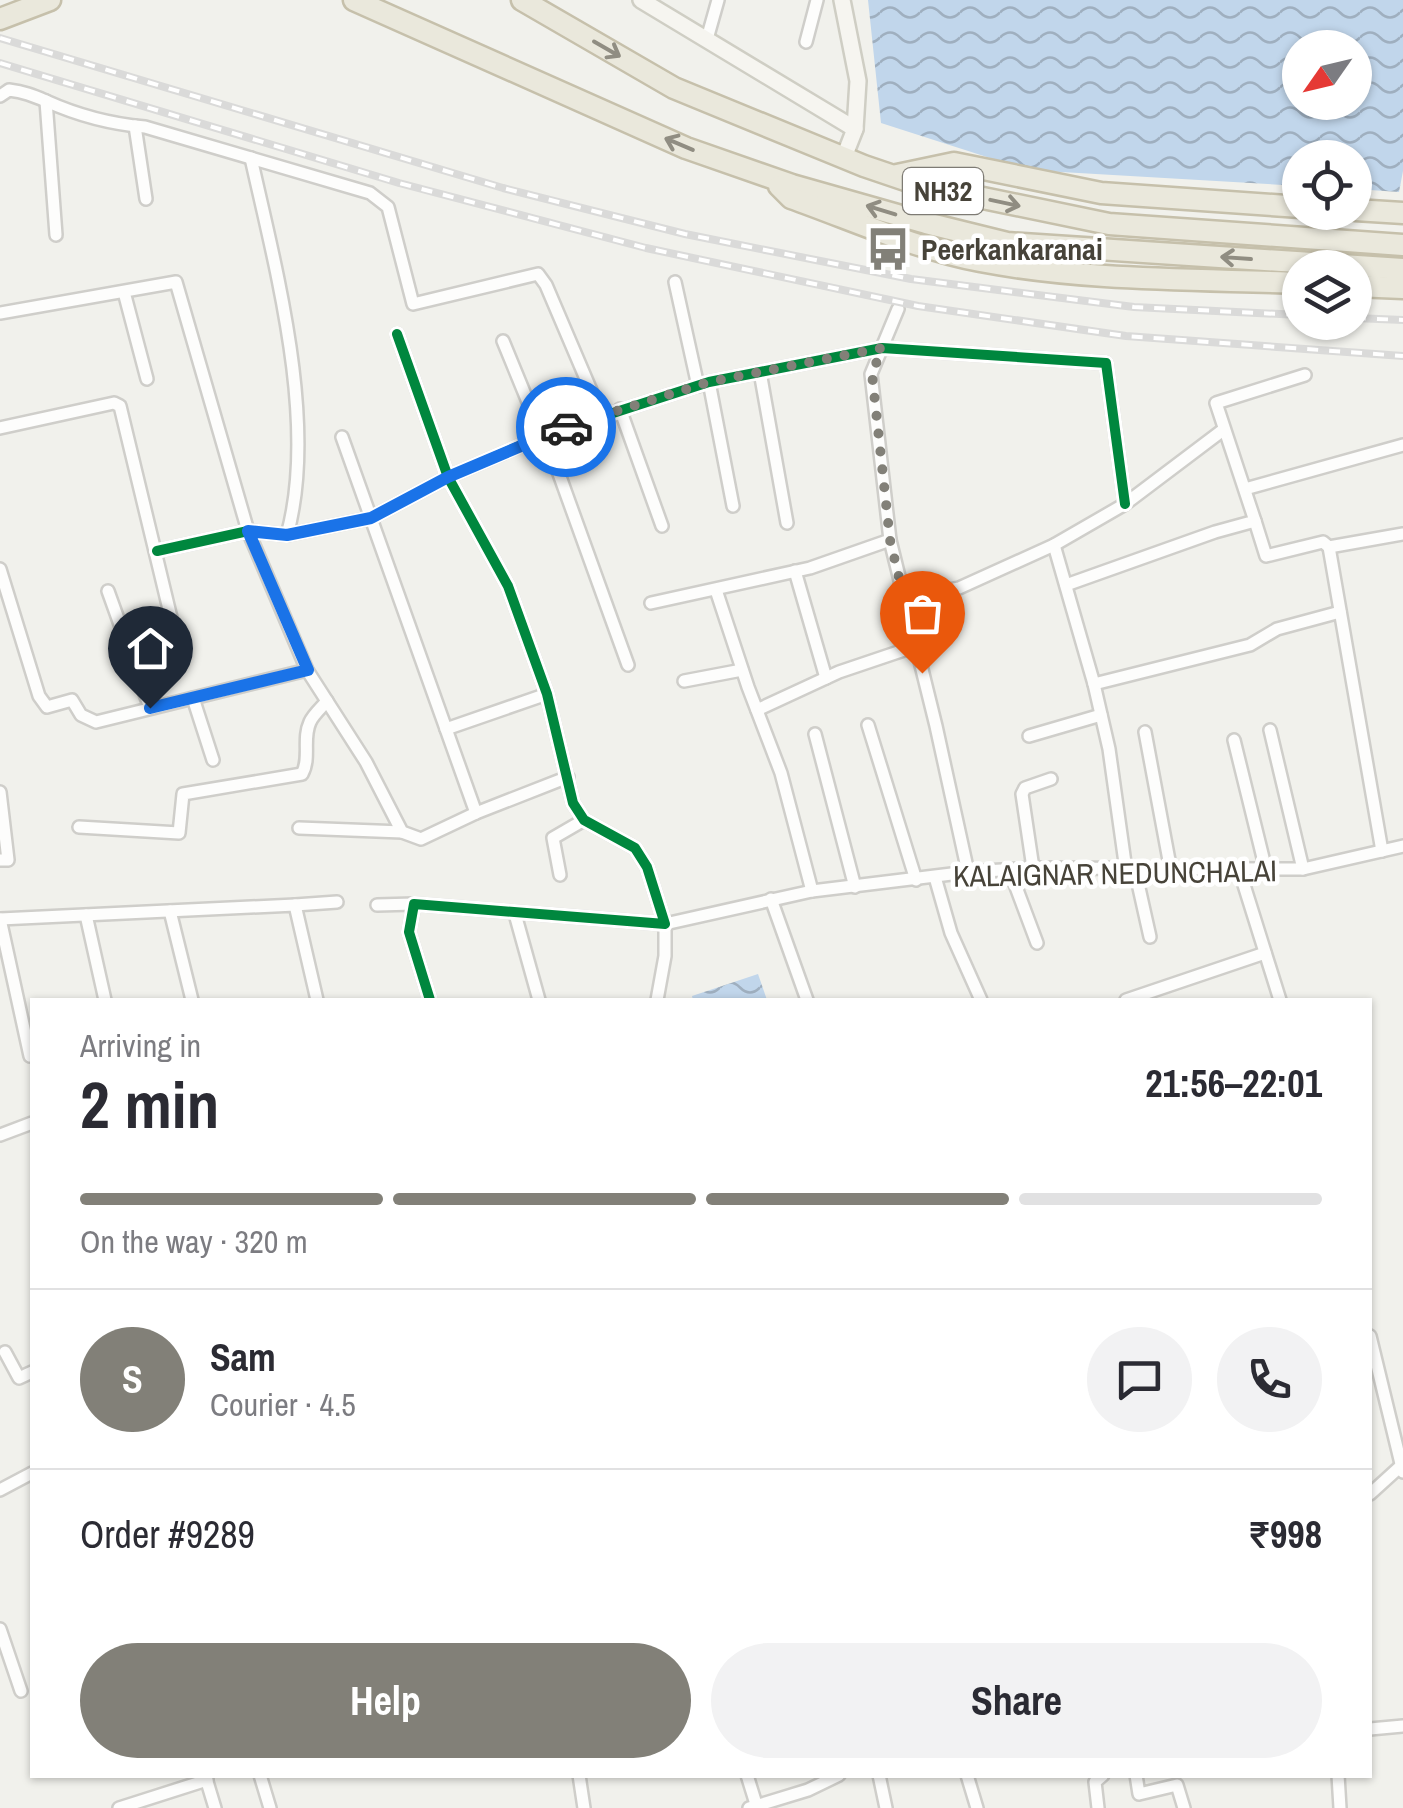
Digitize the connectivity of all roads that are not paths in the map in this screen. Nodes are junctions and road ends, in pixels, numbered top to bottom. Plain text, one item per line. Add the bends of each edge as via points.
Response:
1 (50, 0) edge
2 (354, 0) edge
3 (522, 0) edge
4 (640, 0) edge
5 (718, 0) edge
6 (818, 0) edge
7 (842, 0) edge
8 (0, 20) edge
9 (707, 39) junction
10 (806, 42) dead end
11 (0, 96) edge
12 (46, 101) junction
13 (135, 126) junction
14 (855, 129) junction
15 (252, 158) junction
16 (844, 158) junction
17 (893, 176) junction
18 (771, 178) junction
19 (146, 199) dead end
20 (1282, 207) edge
21 (1372, 211) edge
22 (1403, 213) edge
23 (56, 235) dead end
24 (1403, 245) edge
25 (1403, 269) edge
26 (675, 282) dead end
27 (1282, 283) edge
28 (1372, 287) edge
29 (1403, 288) edge
30 (124, 292) junction
31 (898, 309) dead end
32 (0, 313) edge
33 (397, 334) dead end
34 (503, 341) dead end
35 (882, 348) junction
36 (760, 372) junction
37 (1305, 375) dead end
38 (147, 379) dead end
39 (704, 384) junction
40 (620, 409) junction
41 (601, 414) junction
42 (0, 428) edge
43 (1223, 430) junction
44 (543, 436) junction
45 (342, 438) dead end
46 (1403, 445) edge
47 (448, 477) junction
48 (1245, 489) junction
49 (1125, 504) junction
50 (733, 506) dead end
51 (371, 518) junction
52 (1255, 521) junction
53 (788, 523) dead end
54 (662, 526) dead end
55 (248, 531) junction
56 (1403, 534) edge
57 (287, 535) junction
58 (890, 540) junction
59 (1054, 544) junction
60 (1329, 547) junction
61 (156, 551) junction
62 (0, 569) edge
63 (795, 571) junction
64 (1066, 585) junction
65 (716, 590) junction
66 (108, 591) dead end
67 (905, 598) junction
68 (651, 603) dead end
69 (1340, 612) junction
70 (174, 630) dead end
71 (916, 646) junction
72 (628, 665) dead end
73 (308, 670) junction
74 (742, 670) junction
75 (826, 678) junction
76 (684, 681) dead end
77 (1094, 684) junction
78 (547, 694) junction
79 (193, 698) junction
80 (327, 701) junction
81 (150, 708) junction
82 (757, 710) junction
83 (1101, 715) junction
84 (868, 725) dead end
85 (446, 729) junction
86 (1270, 730) dead end
87 (1145, 732) dead end
88 (815, 734) dead end
89 (1030, 736) dead end
90 (1234, 740) dead end
91 (213, 760) dead end
92 (568, 777) junction
93 (1052, 779) dead end
94 (0, 792) edge
95 (476, 813) junction
96 (584, 820) junction
97 (79, 827) dead end
98 (298, 828) dead end
99 (402, 832) junction
100 (1403, 846) edge
101 (1382, 850) junction
102 (0, 860) edge
103 (1032, 868) junction
104 (1303, 869) junction
105 (1130, 870) junction
106 (1239, 870) junction
107 (1266, 870) junction
108 (1171, 871) junction
109 (968, 872) junction
110 (1010, 872) junction
111 (560, 875) dead end
112 (935, 877) junction
113 (916, 880) junction
114 (855, 887) junction
115 (812, 890) junction
116 (771, 900) junction
117 (338, 902) dead end
118 (414, 904) junction
119 (296, 905) junction
120 (378, 905) dead end
121 (170, 911) junction
122 (515, 914) junction
123 (86, 915) junction
124 (0, 920) edge
125 (665, 924) junction
126 (1150, 937) dead end
127 (1037, 943) dead end
128 (1265, 953) junction
129 (105, 998) edge
130 (192, 998) edge
131 (317, 998) edge
132 (429, 998) edge
133 (538, 998) edge
134 (657, 998) edge
135 (807, 998) edge
136 (980, 998) edge
137 (1132, 998) edge
138 (1279, 998) edge
139 (30, 1056) dead end
140 (30, 1124) edge
141 (0, 1135) edge
142 (1372, 1344) edge
143 (5, 1352) dead end
144 (30, 1373) edge
145 (1403, 1467) edge
146 (30, 1473) edge
147 (0, 1490) edge
148 (1372, 1492) edge
149 (0, 1629) edge
150 (21, 1691) dead end
151 (1403, 1726) edge
152 (1372, 1729) edge
153 (203, 1778) edge
154 (206, 1778) edge
155 (261, 1778) edge
156 (579, 1778) edge
157 (747, 1778) edge
158 (833, 1778) edge
159 (880, 1778) edge
160 (968, 1778) edge
161 (1099, 1778) edge
162 (1136, 1778) edge
163 (1338, 1778) edge
164 (808, 1790) junction
165 (752, 1806) edge
166 (119, 1808) edge
167 (216, 1808) edge
168 (270, 1808) edge
169 (584, 1808) edge
170 (810, 1808) edge
171 (886, 1808) edge
172 (977, 1808) edge
173 (1098, 1808) edge
174 (1184, 1808) edge
175 (1340, 1808) edge

1 - 8 highway
18 -> 2 highway, NH32 via 686,148
3 -> 16 highway, NH32 via 674,88
4 - 9 street
5 - 9 street
6 - 10 street
7 - 14 street via 858,81
9 - 14 street
11 - 12 street via 31,92
12 - 13 street
12 - 23 street
13 - 15 street
13 - 19 street
14 - 16 street
15 - 41 street via 382,200 413,304 538,274
15 - 57 street via 283,302 292,382 299,462
16 - 17 highway, NH32
17 - 20 highway via 954,163 1102,194
17 -> 24 highway, NH32 via 1109,224
25 -> 18 highway, NH32 via 1007,244
18 - 27 highway via 792,198 981,262 1106,278
21 - 22 highway
26 - 39 street
28 - 29 highway
30 - 32 street
30 - 38 street
30 - 55 street via 176,282
31 - 35 street
33 - 47 street
34 - 44 street
35 - 36 street
35 - 49 street via 1106,364
35 - 58 street via 872,374
36 - 39 street
36 - 53 street
37 - 43 street via 1218,400
39 - 40 street
39 - 50 street
40 - 41 street
40 - 54 street
41 - 44 street
42 - 61 street via 117,404
43 - 48 street
43 - 49 street
44 - 47 street
44 - 72 street
45 - 51 street
46 - 48 street
47 - 51 street
47 - 78 street via 508,586
48 - 52 street
49 - 59 street
51 - 57 street
51 - 85 street
52 - 60 street via 1266,556 1324,542
52 - 64 street
55 - 57 street
55 - 61 street
55 - 73 street
56 - 60 street
58 - 63 street
58 - 67 street
59 - 64 street
59 - 67 street via 958,588
60 - 69 street
61 - 70 street
62 - 81 street via 47,707 72,700 96,722
63 - 65 street
63 - 75 street
64 - 77 street
65 - 68 street
65 - 74 street
66 - 81 street
67 - 71 street
69 - 77 street via 1276,629 1250,645
69 - 101 street
71 - 75 street
71 - 109 street
73 - 79 street
73 - 80 street
74 - 76 street
74 - 82 street
75 - 82 street
77 - 83 street
78 - 85 street
78 - 92 street
79 - 81 street
79 - 91 street
80 - 97 street via 310,721 302,774 183,794 179,832
80 - 99 street
82 - 115 street
83 - 89 street
83 - 105 street
84 - 113 street
85 - 95 street
86 - 104 street
87 - 108 street
88 - 114 street
90 - 107 street
92 - 95 street
92 - 96 street
93 - 103 street via 1023,790
94 - 102 street via 8,860
95 - 99 street via 421,839
96 - 111 street via 553,838
96 - 125 street via 635,848
98 - 99 street
100 - 101 street, KALAIGNAR NEDUNCHALAI
101 - 104 street, KALAIGNAR NEDUNCHALAI
103 - 105 street, KALAIGNAR NEDUNCHALAI
103 - 110 street, KALAIGNAR NEDUNCHALAI
104 - 107 street, KALAIGNAR NEDUNCHALAI
105 - 108 street, KALAIGNAR NEDUNCHALAI
105 - 126 street
106 - 107 street, KALAIGNAR NEDUNCHALAI
106 - 108 street, KALAIGNAR NEDUNCHALAI
106 - 128 street
109 - 110 street, KALAIGNAR NEDUNCHALAI
109 - 112 street, KALAIGNAR NEDUNCHALAI
110 - 127 street
112 - 113 street, KALAIGNAR NEDUNCHALAI
112 - 136 street
113 - 114 street, KALAIGNAR NEDUNCHALAI
114 - 115 street, KALAIGNAR NEDUNCHALAI
115 - 116 street, KALAIGNAR NEDUNCHALAI
116 - 125 street, KALAIGNAR NEDUNCHALAI
116 - 135 street
117 - 119 street
118 - 120 street, KALAIGNAR NEDUNCHALAI
118 - 122 street, KALAIGNAR NEDUNCHALAI
118 - 132 street via 409,932
119 - 121 street
119 - 131 street
121 - 123 street
121 - 130 street
122 - 125 street, KALAIGNAR NEDUNCHALAI
122 - 133 street
123 - 124 street
123 - 129 street
124 - 139 street
125 - 134 street
128 - 137 street
128 - 138 street
140 - 141 street
142 - 145 street
143 - 144 street via 19,1378
145 - 148 street
146 - 147 street
149 - 150 street
151 - 152 street
153 - 166 street
154 - 167 street
155 - 168 street
156 - 169 street
157 - 165 street
158 - 164 street
159 - 171 street
160 - 172 street
161 - 173 street
162 - 174 street via 1139,1794 1177,1785
163 - 175 street
164 - 165 street
164 - 170 street

